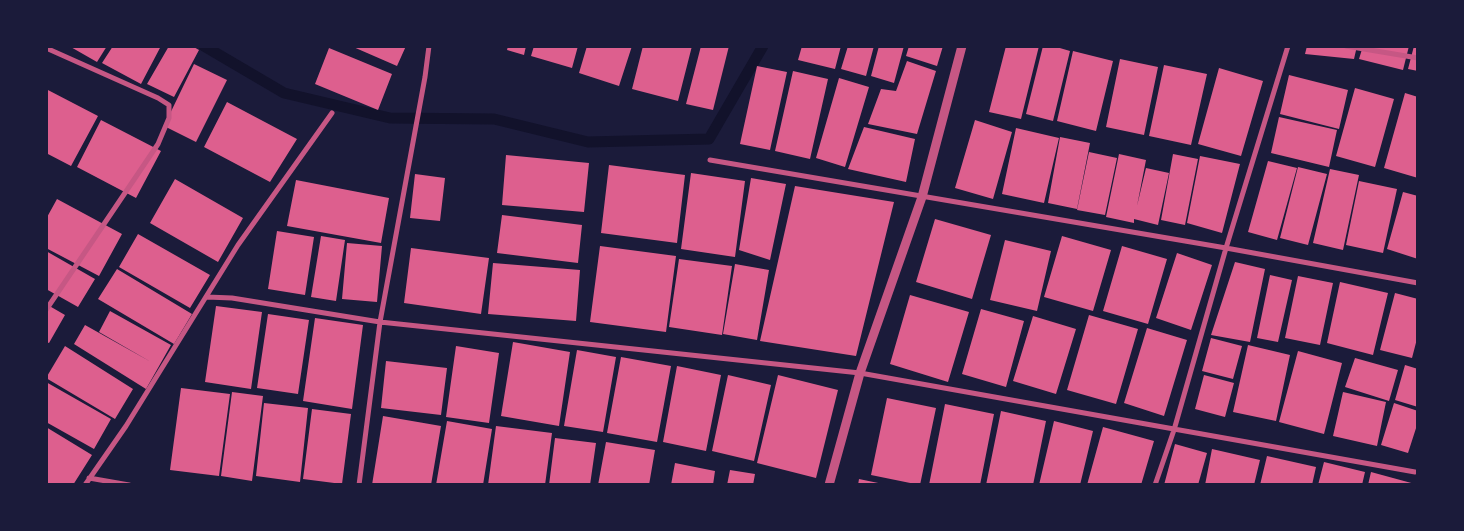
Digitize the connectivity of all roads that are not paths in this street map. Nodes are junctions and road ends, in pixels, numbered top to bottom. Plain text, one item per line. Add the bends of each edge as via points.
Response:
1 (429, 46) edge
2 (962, 46) edge
3 (1288, 46) edge
4 (1346, 46) edge
5 (46, 48) edge
6 (1418, 58) edge
7 (332, 113) dead end
8 (710, 160) dead end
9 (922, 197) junction
10 (1226, 248) junction
11 (1418, 283) edge
12 (207, 297) junction
13 (46, 310) edge
14 (380, 322) junction
15 (860, 373) junction
16 (1174, 430) junction
17 (1415, 472) dead end
18 (89, 478) junction
19 (86, 485) edge
20 (129, 485) edge
21 (359, 485) edge
22 (829, 485) edge
23 (1155, 485) edge

1 - 14 street
2 - 9 street
3 - 10 street
4 - 6 street
5 - 13 street via 158,98 168,105 169,118 158,144
7 - 12 street via 238,245
8 - 9 street
9 - 10 street
9 - 15 street
10 - 11 street
10 - 16 street
12 - 14 street via 232,298
12 - 18 street via 126,426
14 - 15 street
14 - 21 street
15 - 16 street
15 - 22 street
16 - 17 street
16 - 23 street
18 - 19 street
18 - 20 street

